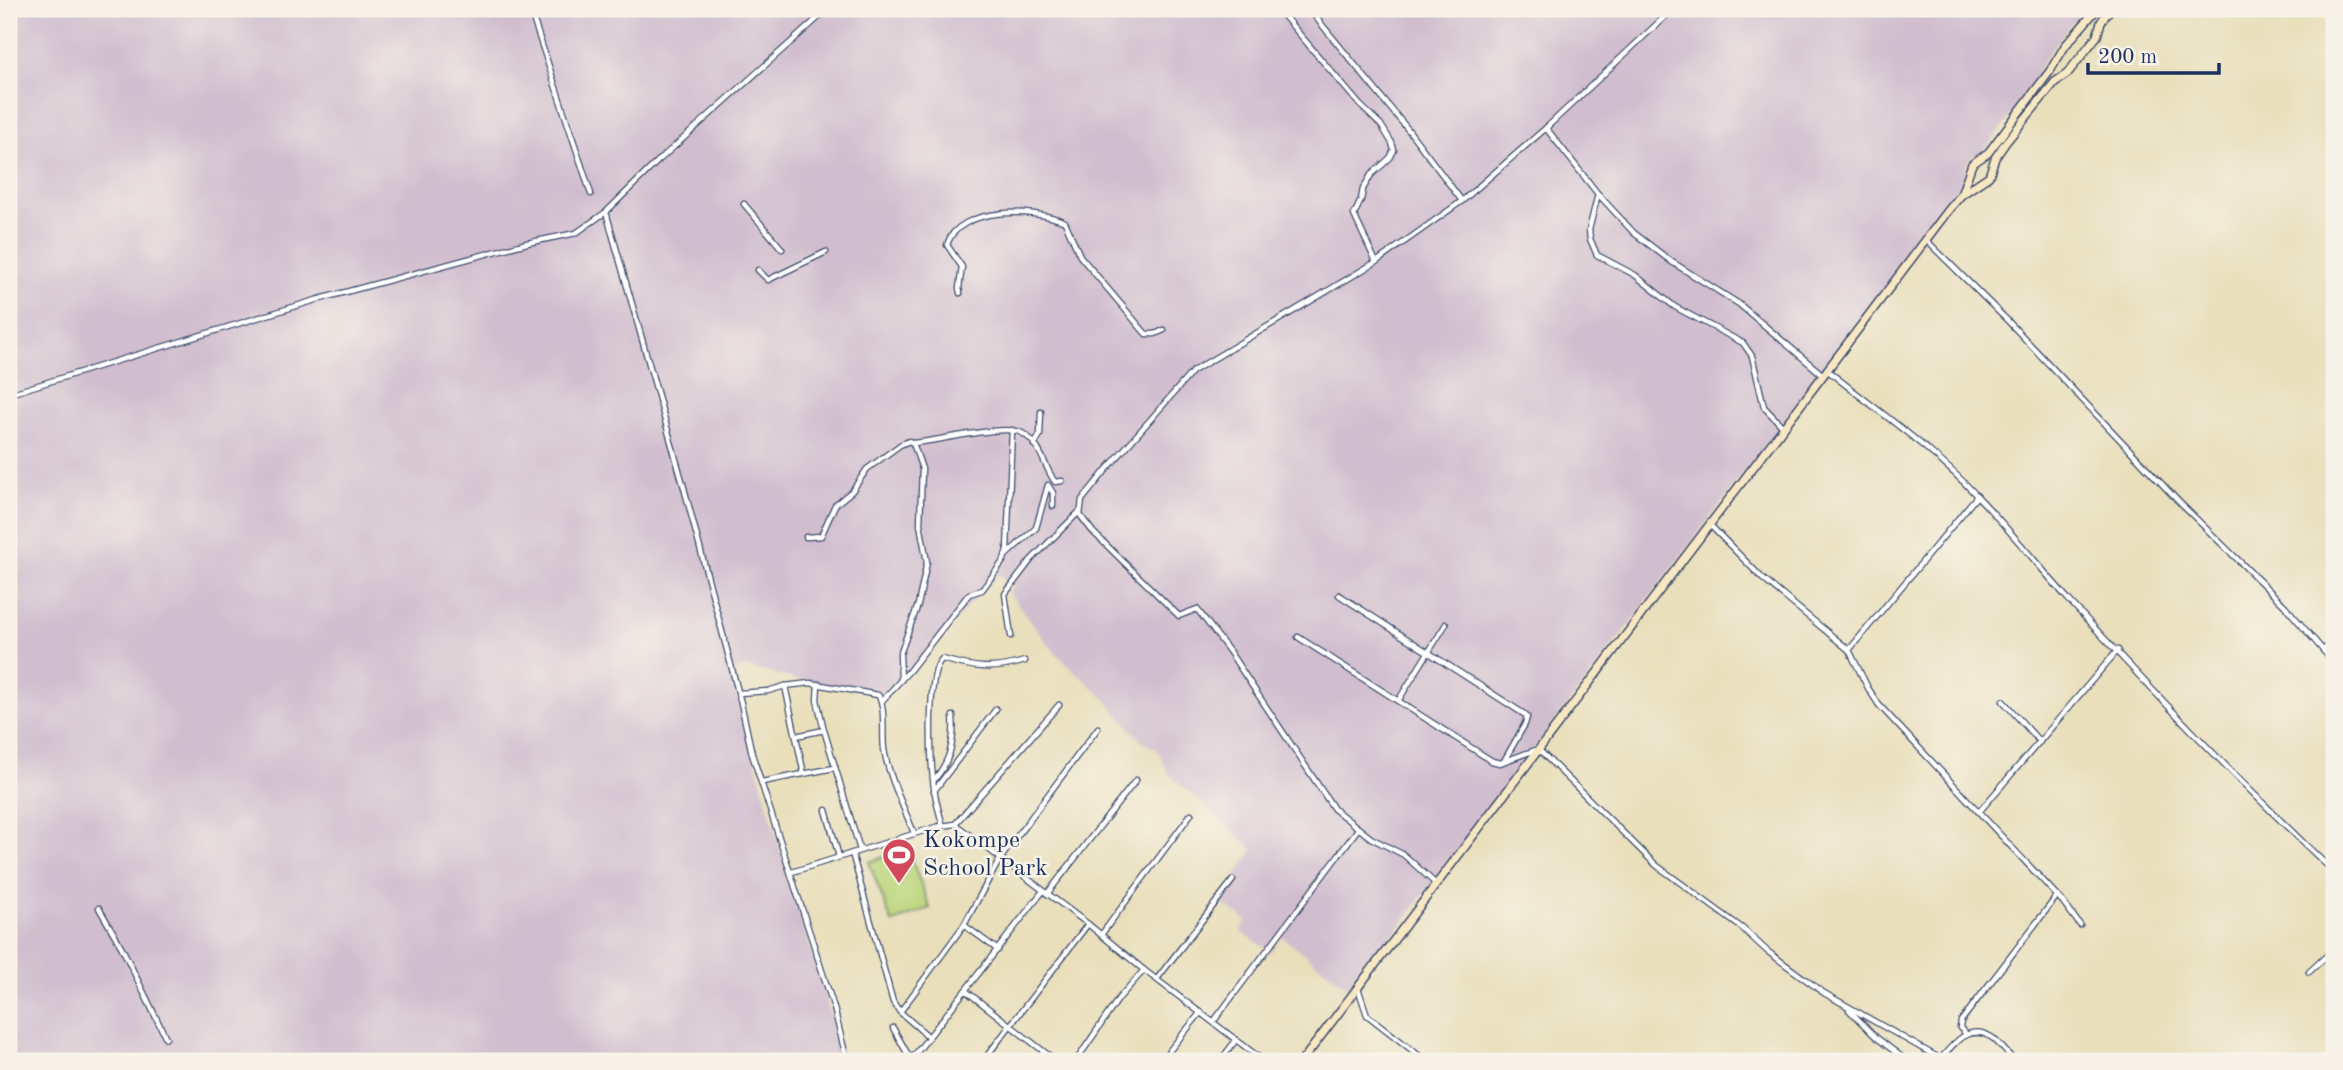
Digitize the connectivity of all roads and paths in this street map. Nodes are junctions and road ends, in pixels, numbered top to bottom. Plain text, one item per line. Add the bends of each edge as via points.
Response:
1 (530, 9) edge
2 (828, 9) edge
3 (1278, 9) edge
4 (1309, 9) edge
5 (1673, 9) edge
6 (2097, 9) edge
7 (2110, 9) edge
8 (2087, 21) junction
9 (2098, 33) junction
10 (2052, 66) junction
11 (2067, 74) junction
12 (1546, 128) junction
13 (1978, 159) junction
14 (1970, 168) junction
15 (1992, 170) junction
16 (1982, 181) junction
17 (591, 194) dead end
18 (1598, 194) junction
19 (1961, 195) junction
20 (1462, 201) junction
21 (744, 204) dead end
22 (606, 212) junction
23 (1926, 239) junction
24 (782, 249) dead end
25 (826, 252) dead end
26 (1376, 262) junction
27 (758, 270) dead end
28 (960, 293) dead end
29 (1164, 330) dead end
30 (1825, 373) junction
31 (9, 394) edge
32 (1041, 412) dead end
33 (1784, 427) junction
34 (1012, 430) junction
35 (913, 443) junction
36 (1034, 445) junction
37 (1062, 481) dead end
38 (1978, 496) junction
39 (1053, 506) dead end
40 (1079, 512) junction
41 (1710, 525) junction
42 (806, 537) dead end
43 (1005, 555) junction
44 (1339, 595) dead end
45 (1446, 624) dead end
46 (1011, 636) dead end
47 (1298, 637) dead end
48 (2334, 642) edge
49 (1849, 650) junction
50 (2118, 650) junction
51 (2323, 650) junction
52 (1428, 653) junction
53 (1025, 661) dead end
54 (2334, 663) edge
55 (901, 680) junction
56 (818, 684) junction
57 (785, 686) junction
58 (739, 693) junction
59 (882, 701) junction
60 (1398, 701) junction
61 (2003, 701) dead end
62 (1059, 705) dead end
63 (996, 709) dead end
64 (953, 716) dead end
65 (1098, 728) dead end
66 (824, 730) junction
67 (796, 736) junction
68 (2040, 742) junction
69 (1538, 749) junction
70 (1503, 762) junction
71 (946, 764) junction
72 (954, 765) junction
73 (834, 768) junction
74 (804, 774) junction
75 (933, 780) junction
76 (1136, 780) dead end
77 (762, 782) junction
78 (934, 791) junction
79 (826, 810) dead end
80 (1979, 812) junction
81 (1191, 814) dead end
82 (955, 824) junction
83 (943, 826) junction
84 (1358, 829) junction
85 (915, 833) junction
86 (860, 850) junction
87 (852, 853) junction
88 (839, 857) junction
89 (1000, 859) junction
90 (792, 872) junction
91 (2334, 872) edge
92 (1233, 880) dead end
93 (1436, 884) junction
94 (1045, 893) junction
95 (2057, 896) junction
96 (99, 908) dead end
97 (1088, 924) junction
98 (964, 925) junction
99 (2080, 925) dead end
100 (1101, 935) junction
101 (2334, 949) edge
102 (998, 950) junction
103 (1144, 970) junction
104 (2309, 972) dead end
105 (1157, 979) junction
106 (1358, 988) junction
107 (966, 991) junction
108 (1843, 1005) junction
109 (900, 1012) junction
110 (1201, 1012) junction
111 (1213, 1022) junction
112 (1009, 1025) junction
113 (893, 1028) dead end
114 (1966, 1034) junction
115 (929, 1037) junction
116 (166, 1038) dead end
117 (1236, 1040) junction
118 (1940, 1060) edge
119 (848, 1061) edge
120 (910, 1061) edge
121 (983, 1061) edge
122 (1056, 1061) edge
123 (1076, 1061) edge
124 (1161, 1061) edge
125 (1220, 1061) edge
126 (1264, 1061) edge
127 (1302, 1061) edge
128 (1426, 1061) edge
129 (1907, 1061) edge
130 (2015, 1061) edge

1 - 17 street
2 - 22 street
3 - 26 street via 1392,143 1390,158 1371,175 1354,215
4 - 20 street
5 - 12 street
6 - 8 main road
7 - 9 main road
8 - 9 main road via 2094,23
8 - 10 main road
9 - 11 main road
10 - 11 main road via 2058,75
10 - 13 main road via 1989,153
11 - 15 main road via 2055,82 2006,142
12 - 18 street
12 - 20 street
13 - 14 main road
13 - 15 main road
14 - 16 main road via 1973,177
14 - 19 main road
15 - 16 main road
16 - 19 main road
18 - 30 street via 1645,242 1739,304
18 - 33 street via 1589,230 1597,255 1635,275 1675,307 1747,347 1764,407
19 - 23 main road
20 - 26 street
21 - 24 street
22 - 31 street via 574,234 316,300
22 - 58 street
23 - 30 main road
23 - 51 street
25 - 27 street via 768,279
26 - 40 street via 1193,371 1107,469 1082,500
28 - 29 street via 962,267 947,245 957,229 976,218 1027,213 1065,222 1080,256 1146,334
30 - 33 main road
30 - 38 street
32 - 36 street via 1040,435
33 - 41 main road
34 - 35 street
34 - 36 street via 1023,433
34 - 43 street
35 - 42 street via 900,445 867,468 852,491 835,505 821,536
35 - 55 street via 922,468 920,524 927,562 918,606 900,654
36 - 37 street via 1055,482
38 - 49 street
38 - 50 street
39 - 43 street via 1048,485 1036,528
40 - 46 street via 1005,594
40 - 84 street via 1093,532 1180,616 1197,609 1328,802
41 - 49 street via 1763,579
41 - 69 main road
43 - 55 street via 995,575 982,590 970,594
44 - 52 street
45 - 52 street
47 - 60 street
48 - 51 street
49 - 80 street via 1879,705
50 - 68 street
50 - 91 street via 2242,783
51 - 54 street
52 - 60 street
52 - 70 street via 1527,717
53 - 75 street via 980,668 939,660 932,696
55 - 59 street
56 - 57 street
56 - 59 street via 878,695
56 - 66 street
57 - 58 street
57 - 67 street
58 - 77 street
59 - 85 street via 888,770
60 - 70 street via 1492,761
61 - 68 street
62 - 82 street
63 - 72 street
64 - 71 street
65 - 89 street
66 - 67 street
66 - 73 street
67 - 74 street
68 - 80 street
69 - 70 street
69 - 93 main road
69 - 108 street via 1656,865
71 - 72 street
71 - 75 street
72 - 78 street
73 - 74 street
73 - 86 street
74 - 77 street
75 - 78 street
76 - 94 street
77 - 90 street
78 - 83 street
79 - 88 street
80 - 95 street
81 - 100 street
82 - 83 street
82 - 89 street
83 - 85 street
84 - 93 street via 1404,855
84 - 111 street
85 - 86 street
86 - 87 street
87 - 88 street
87 - 109 street via 884,973
88 - 90 street
89 - 94 street
89 - 98 street
90 - 119 street
92 - 105 street
93 - 106 main road
94 - 97 street
94 - 102 street
95 - 99 street
95 - 114 street via 1961,1021
96 - 116 street
97 - 100 street
97 - 112 street
98 - 102 street
98 - 109 street
100 - 103 street
101 - 104 street
102 - 107 street
103 - 105 street
103 - 123 street
105 - 110 street
106 - 127 main road
106 - 128 street via 1367,1015
107 - 112 street
107 - 115 street
108 - 118 street
108 - 129 street
109 - 115 street
110 - 111 street
110 - 124 street
111 - 117 street
112 - 121 street
112 - 122 street
113 - 120 street
114 - 118 street
114 - 130 street via 1989,1035
115 - 120 street
117 - 125 street
117 - 126 street

